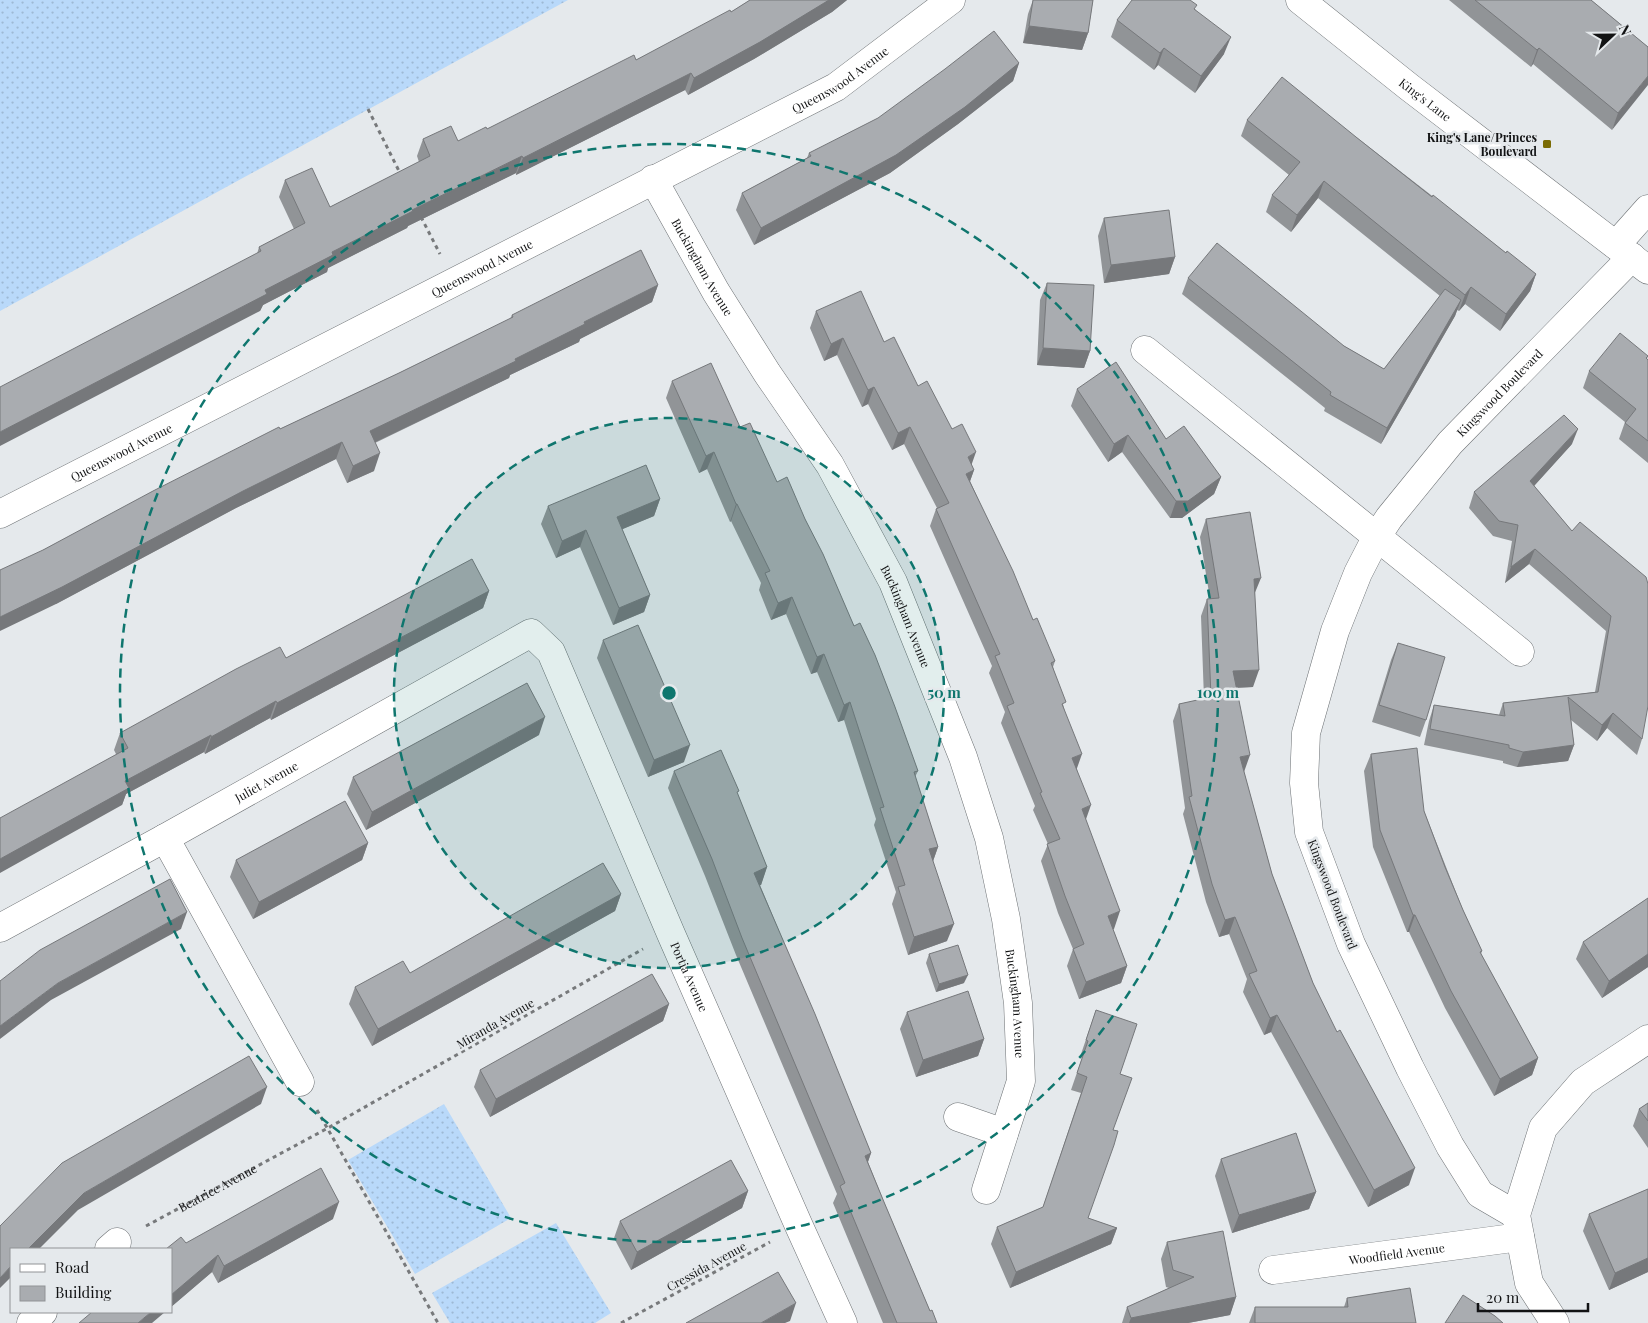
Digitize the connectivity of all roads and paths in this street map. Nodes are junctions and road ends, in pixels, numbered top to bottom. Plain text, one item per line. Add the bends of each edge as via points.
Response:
1 (951, 0) edge
2 (1300, 0) edge
3 (368, 109) dead end
4 (401, 176) edge
5 (653, 179) junction
6 (418, 209) edge
7 (1648, 209) edge
8 (1632, 257) edge
9 (454, 281) junction
10 (1145, 350) dead end
11 (0, 514) edge
12 (1377, 536) junction
13 (532, 633) joint
14 (1520, 652) dead end
15 (165, 838) junction
16 (0, 928) edge
17 (671, 934) junction
18 (1648, 1039) edge
19 (300, 1082) joint
20 (958, 1117) dead end
21 (328, 1128) junction
22 (1004, 1133) junction
23 (986, 1190) dead end
24 (799, 1226) junction
25 (1518, 1226) junction
26 (113, 1245) edge
27 (1273, 1270) dead end
28 (42, 1313) edge
29 (31, 1323) edge
30 (438, 1323) edge
31 (622, 1323) edge
32 (843, 1323) edge
33 (1555, 1323) edge

1 - 5 street, Queenswood Avenue via 836,87
2 - 8 street, King's Lane
3 - 4 path
5 - 9 street, Queenswood Avenue
5 - 22 street, Buckingham Avenue via 716,292 835,474 893,582 963,756 989,838 1006,919 1018,1003 1021,1081
6 - 9 path
7 - 8 street, Kingswood Boulevard
8 - 12 street, Kingswood Boulevard via 1450,443
9 - 11 street, Queenswood Avenue
10 - 12 street
12 - 14 street
12 - 25 street, Kingswood Boulevard via 1335,631 1306,733 1304,783 1309,832 1351,944 1450,1146 1480,1194
13 - 15 street, Juliet Avenue
13 - 17 street, Portia Avenue via 551,652
15 - 16 street, Juliet Avenue
15 - 19 street
17 - 21 path, Miranda Avenue
17 - 24 street, Portia Avenue
18 - 25 street via 1583,1082 1543,1128
19 - 21 path
20 - 22 street
21 - 26 path, Beatrice Avenue
21 - 30 path
22 - 23 street, Buckingham Avenue
24 - 31 path, Cressida Avenue
24 - 32 street, Portia Avenue
25 - 27 street, Woodfield Avenue
25 - 33 street via 1529,1283
28 - 29 street

